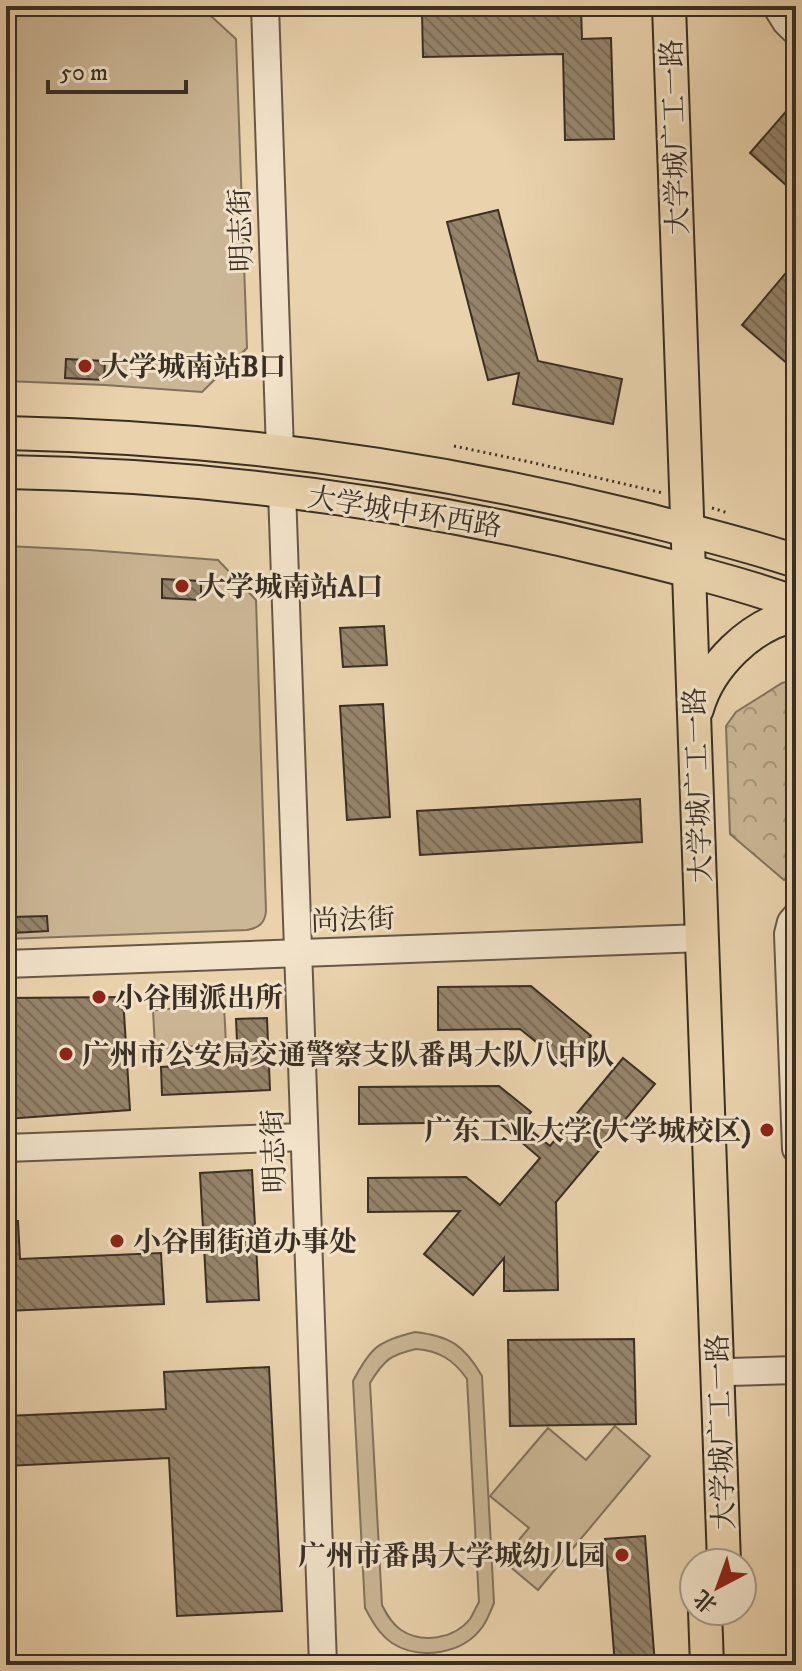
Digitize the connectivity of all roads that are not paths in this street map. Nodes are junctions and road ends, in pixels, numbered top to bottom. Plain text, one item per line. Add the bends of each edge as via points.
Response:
1 (265, 6) edge
2 (649, 6) edge
3 (669, 6) edge
4 (776, 6) edge
5 (796, 32) edge
6 (6, 433) edge
7 (280, 451) junction
8 (6, 472) edge
9 (39, 472) junction
10 (6, 486) edge
11 (282, 491) junction
12 (677, 512) junction
13 (796, 561) edge
14 (679, 568) junction
15 (796, 603) edge
16 (796, 615) edge
17 (695, 716) junction
18 (796, 916) edge
19 (692, 939) junction
20 (298, 953) junction
21 (6, 964) edge
22 (304, 1137) junction
23 (6, 1148) edge
24 (796, 1149) edge
25 (796, 1370) edge
26 (729, 1372) dead end
27 (704, 1547) edge
28 (723, 1547) edge
29 (706, 1627) edge
30 (727, 1627) edge
31 (323, 1665) edge
32 (707, 1665) edge
33 (728, 1665) edge

1 - 7 street, 明志街
2 - 12 main road, 大学城广工一路
3 - 12 main road, 大学城广工一路
4 - 5 street
6 - 7 main road, 大学城中环西路
7 - 12 main road, 大学城中环西路
8 - 9 main road, 大学城中环西路
9 - 10 main road
9 - 11 main road, 大学城中环西路
11 - 14 main road, 大学城中环西路 via 525,531
11 - 20 street, 明志街
12 - 13 main road, 大学城中环西路
12 - 14 main road, 大学城广工一路
14 - 15 main road, 大学城中环西路
14 - 17 main road, 大学城广工一路
14 - 19 main road, 大学城广工一路
16 - 17 main road via 759,630 726,658 705,687
17 - 19 main road, 大学城广工一路
18 - 24 street via 788,934
19 - 20 street, 尚法街
19 - 27 main road, 大学城广工一路
19 - 28 main road, 大学城广工一路
20 - 21 street, 尚法街
20 - 22 street, 明志街
22 - 23 street
22 - 31 street, 明志街
25 - 26 street
29 - 32 main road
30 - 33 main road

